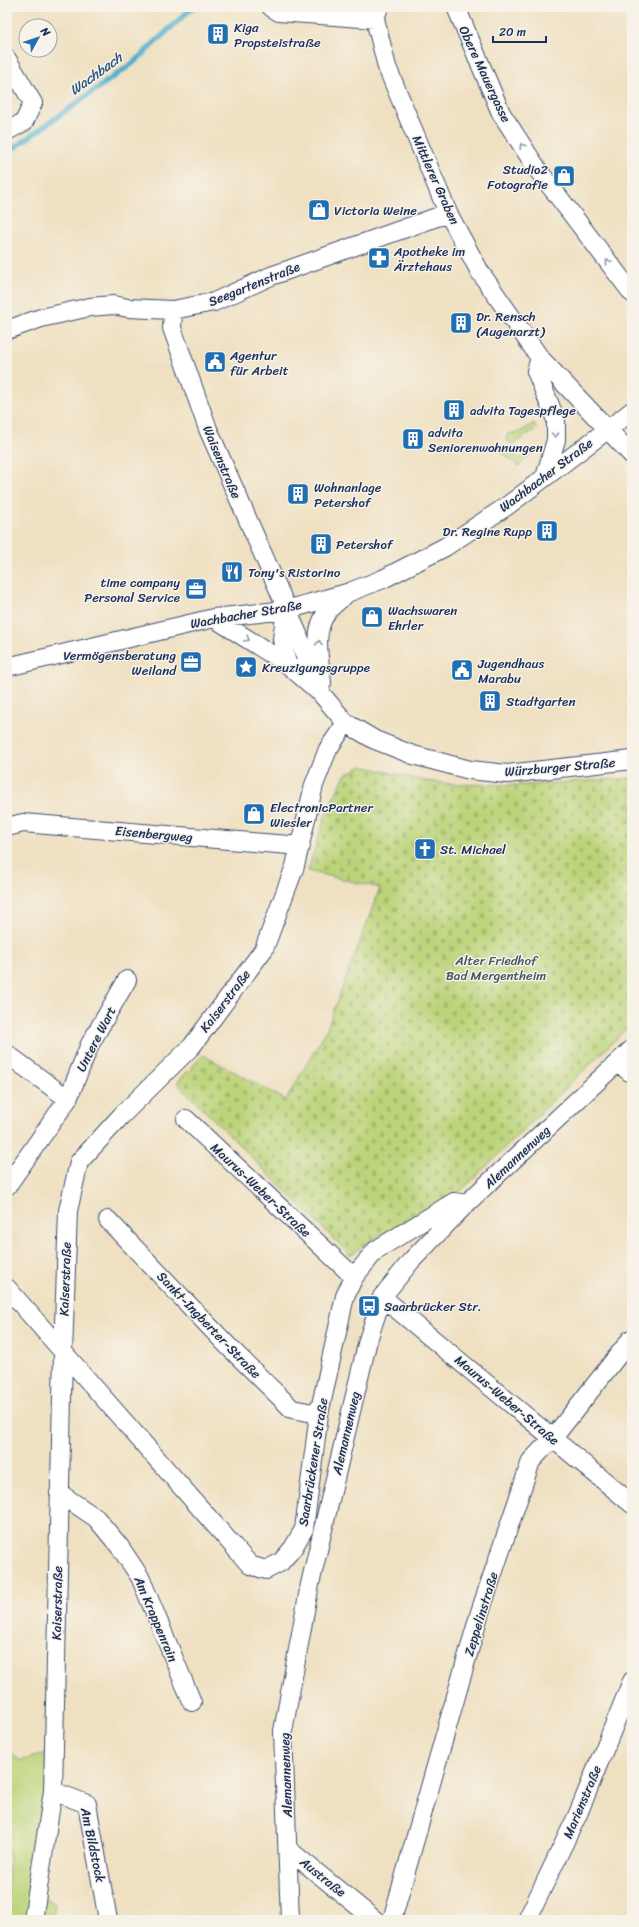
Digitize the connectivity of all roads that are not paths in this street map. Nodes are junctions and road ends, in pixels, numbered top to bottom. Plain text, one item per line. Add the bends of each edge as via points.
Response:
1 (271, 7) edge
2 (456, 7) edge
3 (377, 13) edge
4 (7, 59) edge
5 (7, 131) edge
6 (448, 213) junction
7 (632, 293) edge
8 (173, 310) junction
9 (7, 330) edge
10 (540, 358) junction
11 (632, 411) edge
12 (607, 429) junction
13 (632, 455) edge
14 (545, 477) junction
15 (347, 593) junction
16 (286, 610) junction
17 (214, 618) junction
18 (287, 664) junction
19 (7, 667) edge
20 (324, 696) junction
21 (346, 723) junction
22 (632, 760) edge
23 (7, 827) edge
24 (301, 846) junction
25 (127, 980) dead end
26 (632, 1049) edge
27 (7, 1054) edge
28 (618, 1063) junction
29 (632, 1074) edge
30 (68, 1099) junction
31 (186, 1119) dead end
32 (7, 1186) edge
33 (466, 1204) junction
34 (108, 1220) dead end
35 (354, 1277) junction
36 (7, 1288) edge
37 (382, 1297) junction
38 (630, 1338) dead end
39 (62, 1353) junction
40 (319, 1414) junction
41 (553, 1438) junction
42 (59, 1493) junction
43 (632, 1504) edge
44 (632, 1681) edge
45 (192, 1702) dead end
46 (53, 1791) junction
47 (289, 1850) junction
48 (33, 1920) edge
49 (108, 1920) edge
50 (290, 1920) edge
51 (375, 1920) edge
52 (392, 1920) edge
53 (527, 1920) edge

1 - 3 street via 279,12
7 -> 2 street, Obere Mauergasse via 538,170 501,113
3 - 6 street, Mittlerer Graben via 387,67
4 - 5 street via 33,103 24,122
6 - 8 street, Seegartenstraße via 271,276 214,302
6 - 10 street, Mittlerer Graben via 480,272
8 - 9 street, Seegartenstraße via 114,305 90,307 41,318
8 - 16 street, Waisenstraße via 172,328 208,429
10 - 12 street, Mittlerer Graben
10 -> 14 street via 536,371 556,420 556,440
11 - 12 street, Wachbacher Straße
12 - 13 street, Mittlerer Graben
12 - 14 street, Wachbacher Straße
14 - 15 street, Wachbacher Straße via 445,547 383,579
15 - 16 street, Wachbacher Straße
20 -> 15 street via 318,643 322,620
16 - 17 street, Wachbacher Straße
16 - 18 street via 282,639
16 - 20 street, Würzburger Straße
17 -> 18 street
17 - 19 street, Wachbacher Straße
18 - 20 street
20 - 21 street, Würzburger Straße
21 - 22 street, Würzburger Straße via 375,740 413,755 470,770 507,774
21 - 24 street, Kaiserstraße via 328,749 314,785
23 - 24 street, Eisenbergweg via 23,823
24 - 39 street, Kaiserstraße via 264,949 192,1046 121,1116 79,1162 68,1211
25 - 30 street, Untere Wart via 90,1044
26 - 28 street, Alemannenweg
27 - 30 street
28 - 29 street
28 - 33 street, Alemannenweg
30 - 32 street, Untere Wart
31 - 35 street, Maurus-Weber-Straße
33 - 35 street, Saarbrückener Straße via 454,1202 376,1250
33 - 37 street, Alemannenweg via 411,1261
34 - 40 street, Sankt-Ingberter-Straße via 292,1409
35 - 40 street, Saarbrückener Straße via 345,1296
36 - 39 street, Saarbrückener Straße
37 - 41 street, Maurus-Weber-Straße
37 - 47 street, Alemannenweg via 368,1340 310,1584 283,1731
38 - 41 street, Zeppelinstraße
39 - 40 street, Saarbrückener Straße via 250,1565 266,1570 281,1562 304,1529
39 - 42 street, Kaiserstraße
41 - 43 street, Maurus-Weber-Straße
41 - 52 street, Zeppelinstraße via 531,1461 480,1612
42 - 45 street, Am Krappenrain via 96,1518 140,1577
42 - 46 street, Kaiserstraße
44 - 53 street, Marienstraße via 578,1814
46 - 48 street, Kaiserstraße
46 - 49 street, Am Bildstock via 87,1804
47 - 50 street, Alemannenweg
47 - 51 street, Austraße

